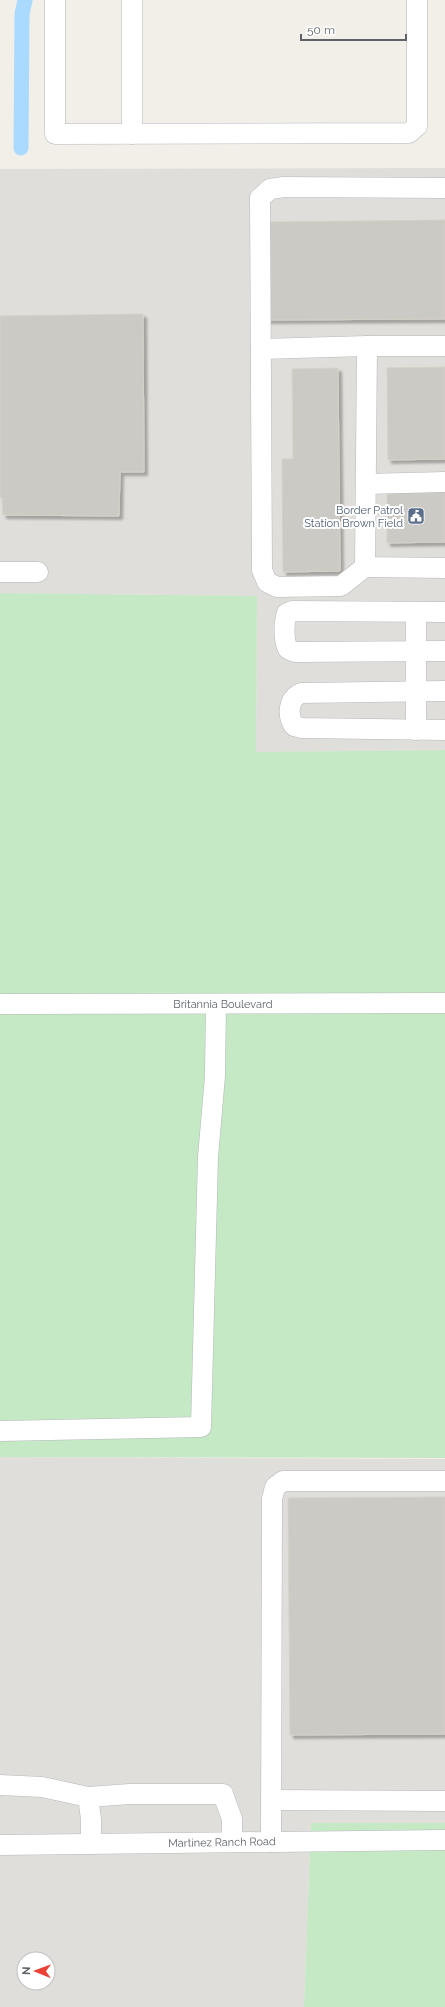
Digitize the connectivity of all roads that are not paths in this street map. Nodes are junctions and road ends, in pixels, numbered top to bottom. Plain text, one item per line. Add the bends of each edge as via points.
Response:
1 (55, 0) edge
2 (132, 0) edge
3 (417, 0) edge
4 (132, 134) junction
5 (445, 188) edge
6 (367, 346) junction
7 (445, 346) edge
8 (261, 349) junction
9 (445, 482) edge
10 (366, 484) junction
11 (365, 567) junction
12 (445, 568) edge
13 (0, 572) edge
14 (38, 572) dead end
15 (416, 612) junction
16 (445, 612) edge
17 (416, 651) junction
18 (445, 651) edge
19 (416, 691) junction
20 (445, 691) edge
21 (416, 730) junction
22 (445, 730) edge
23 (445, 1003) edge
24 (0, 1004) edge
25 (216, 1004) junction
26 (0, 1431) edge
27 (445, 1481) edge
28 (0, 1785) edge
29 (88, 1797) junction
30 (271, 1800) junction
31 (445, 1801) edge
32 (445, 1840) edge
33 (232, 1842) junction
34 (271, 1842) junction
35 (91, 1844) junction
36 (0, 1845) edge

1 - 4 street via 55,134
2 - 4 street
3 - 4 street via 417,126 409,133
5 - 8 street via 270,189 260,198
6 - 7 street
6 - 8 street
6 - 10 street
8 - 11 street via 262,570 267,582 277,587 341,586
9 - 10 street
10 - 11 street
11 - 12 street
13 - 14 street
15 - 16 street
15 - 17 street
15 - 17 street via 292,611 287,613 285,618 285,644 288,649 295,652
17 - 18 street
17 - 19 street
19 - 20 street
19 - 21 street
19 - 21 street via 301,693 290,701 291,721 294,726 302,728
21 - 22 street
23 - 25 street, Britannia Boulevard
24 - 25 street, Britannia Boulevard
25 - 26 street via 215,1076 208,1157 201,1427
27 - 30 street via 283,1481 275,1487 272,1499
28 - 29 street via 42,1787
29 - 33 street via 130,1794 223,1794 232,1819
29 - 35 street
30 - 31 street
30 - 34 street
32 - 34 street, Martinez Ranch Road
33 - 34 street, Martinez Ranch Road
33 - 35 street, Martinez Ranch Road
35 - 36 street, Martinez Ranch Road

